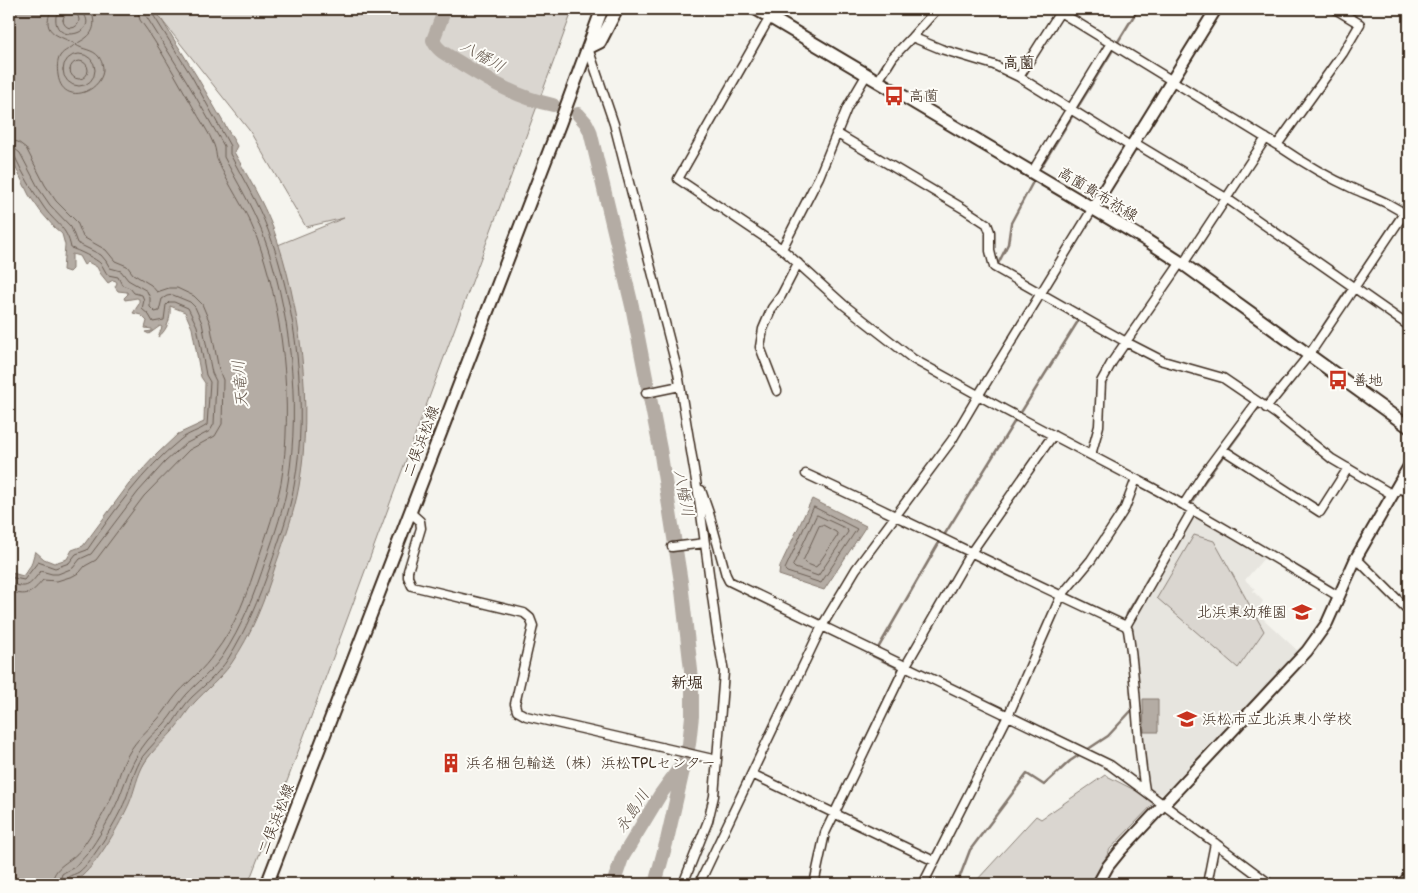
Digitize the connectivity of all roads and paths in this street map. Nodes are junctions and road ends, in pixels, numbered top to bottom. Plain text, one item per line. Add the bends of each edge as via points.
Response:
1 (602, 9) edge
2 (616, 9) edge
3 (937, 9) edge
4 (1216, 9) edge
5 (1335, 9) edge
6 (1059, 10) edge
7 (764, 12) edge
8 (912, 37) junction
9 (1113, 44) junction
10 (588, 48) junction
11 (867, 74) junction
12 (1019, 77) junction
13 (1171, 80) junction
14 (878, 81) junction
15 (1072, 110) junction
16 (836, 133) junction
17 (1266, 138) junction
18 (1132, 144) junction
19 (1277, 144) junction
20 (1032, 172) junction
21 (1226, 198) junction
22 (1409, 206) edge
23 (1093, 208) junction
24 (1407, 215) edge
25 (782, 249) junction
26 (798, 263) junction
27 (1182, 263) junction
28 (1354, 288) junction
29 (1040, 294) junction
30 (1409, 326) edge
31 (1126, 342) junction
32 (1309, 354) junction
33 (680, 386) junction
34 (777, 391) dead end
35 (646, 393) dead end
36 (978, 396) junction
37 (1257, 402) junction
38 (1266, 408) junction
39 (1409, 427) edge
40 (1052, 435) junction
41 (1225, 450) junction
42 (1091, 455) junction
43 (1409, 466) edge
44 (1348, 468) junction
45 (694, 470) junction
46 (806, 474) dead end
47 (1136, 479) junction
48 (1395, 492) junction
49 (1409, 492) edge
50 (1189, 507) junction
51 (410, 512) junction
52 (894, 516) junction
53 (705, 543) junction
54 (672, 547) dead end
55 (970, 554) junction
56 (1356, 558) junction
57 (1061, 596) junction
58 (1338, 596) junction
59 (1409, 611) edge
60 (822, 626) junction
61 (1126, 626) junction
62 (905, 667) junction
63 (1008, 716) junction
64 (717, 760) junction
65 (752, 774) junction
66 (1145, 790) junction
67 (1163, 804) junction
68 (835, 813) junction
69 (1215, 843) junction
70 (934, 861) junction
71 (1409, 874) edge
72 (267, 884) edge
73 (683, 884) edge
74 (699, 884) edge
75 (814, 884) edge
76 (923, 884) edge
77 (1098, 884) edge
78 (1207, 884) edge
79 (1270, 884) edge
80 (1401, 884) edge

1 - 10 main road, 二俣浜松線
2 - 10 main road via 600,42
3 - 8 street
4 - 13 street
5 - 19 street via 1360,24
6 - 9 street
6 - 12 street
7 - 11 main road, 高薗貴布祢線
7 - 25 street via 678,179
8 - 12 street
8 - 14 street via 892,57
9 - 13 street
9 - 15 street
10 - 33 street via 614,124
10 - 51 main road, 二俣浜松線
11 - 14 main road, 高薗貴布祢線
11 - 16 street
12 - 15 street
13 - 17 street
13 - 18 street
14 - 20 main road, 高薗貴布祢線
15 - 18 street
15 - 20 street
16 - 25 street via 820,177
16 - 29 street via 982,220 990,232 994,266
17 - 19 street
17 - 21 street
18 - 21 street
18 - 23 street
19 - 24 street via 1306,165 1395,206
20 - 23 main road, 高薗貴布祢線
21 - 27 street
21 - 28 street
22 - 24 street
23 - 27 main road, 高薗貴布祢線
23 - 29 street
24 - 28 street
25 - 26 street
26 - 34 street via 772,308 760,347
26 - 36 street via 844,305 913,359
27 - 31 street
27 - 32 main road, 高薗貴布祢線
28 - 30 street
28 - 32 street
29 - 31 street
29 - 36 street
31 - 37 street via 1163,361 1223,378
31 - 42 street via 1101,382 1099,426
32 - 38 street
32 - 39 main road, 高薗貴布祢線
33 - 35 street
33 - 45 street
36 - 40 street
36 - 52 street via 952,440
37 - 38 street
37 - 41 street
38 - 44 street
40 - 42 street
40 - 55 street
41 - 44 street via 1320,512
41 - 50 street via 1202,476
42 - 47 street
43 - 48 street
44 - 48 street
45 - 53 street
45 - 60 street via 729,581
46 - 52 street
47 - 50 street
47 - 57 street via 1118,519 1091,560
48 - 49 street
48 - 56 street
50 - 58 street
50 - 61 street
51 - 64 street via 420,521 421,528 408,571 412,586 524,612 530,618 532,626 515,704 517,711 526,716
51 - 72 main road, 二俣浜松線
52 - 55 street
52 - 60 street via 856,568
53 - 54 street
53 - 64 street via 724,672
55 - 57 street
55 - 62 street
56 - 58 street
56 - 59 street
57 - 61 street
57 - 63 street
58 - 67 street via 1327,623 1307,650
60 - 62 street
60 - 65 street
61 - 66 street via 1133,658
62 - 63 street
62 - 68 street
63 - 66 street via 1110,765
63 - 70 street
64 - 73 street via 708,821
65 - 68 street
65 - 74 street
66 - 67 street
67 - 69 street
67 - 77 street via 1108,866
68 - 70 street
68 - 75 street via 826,833
69 - 78 street
69 - 79 street
70 - 76 street
71 - 80 street

